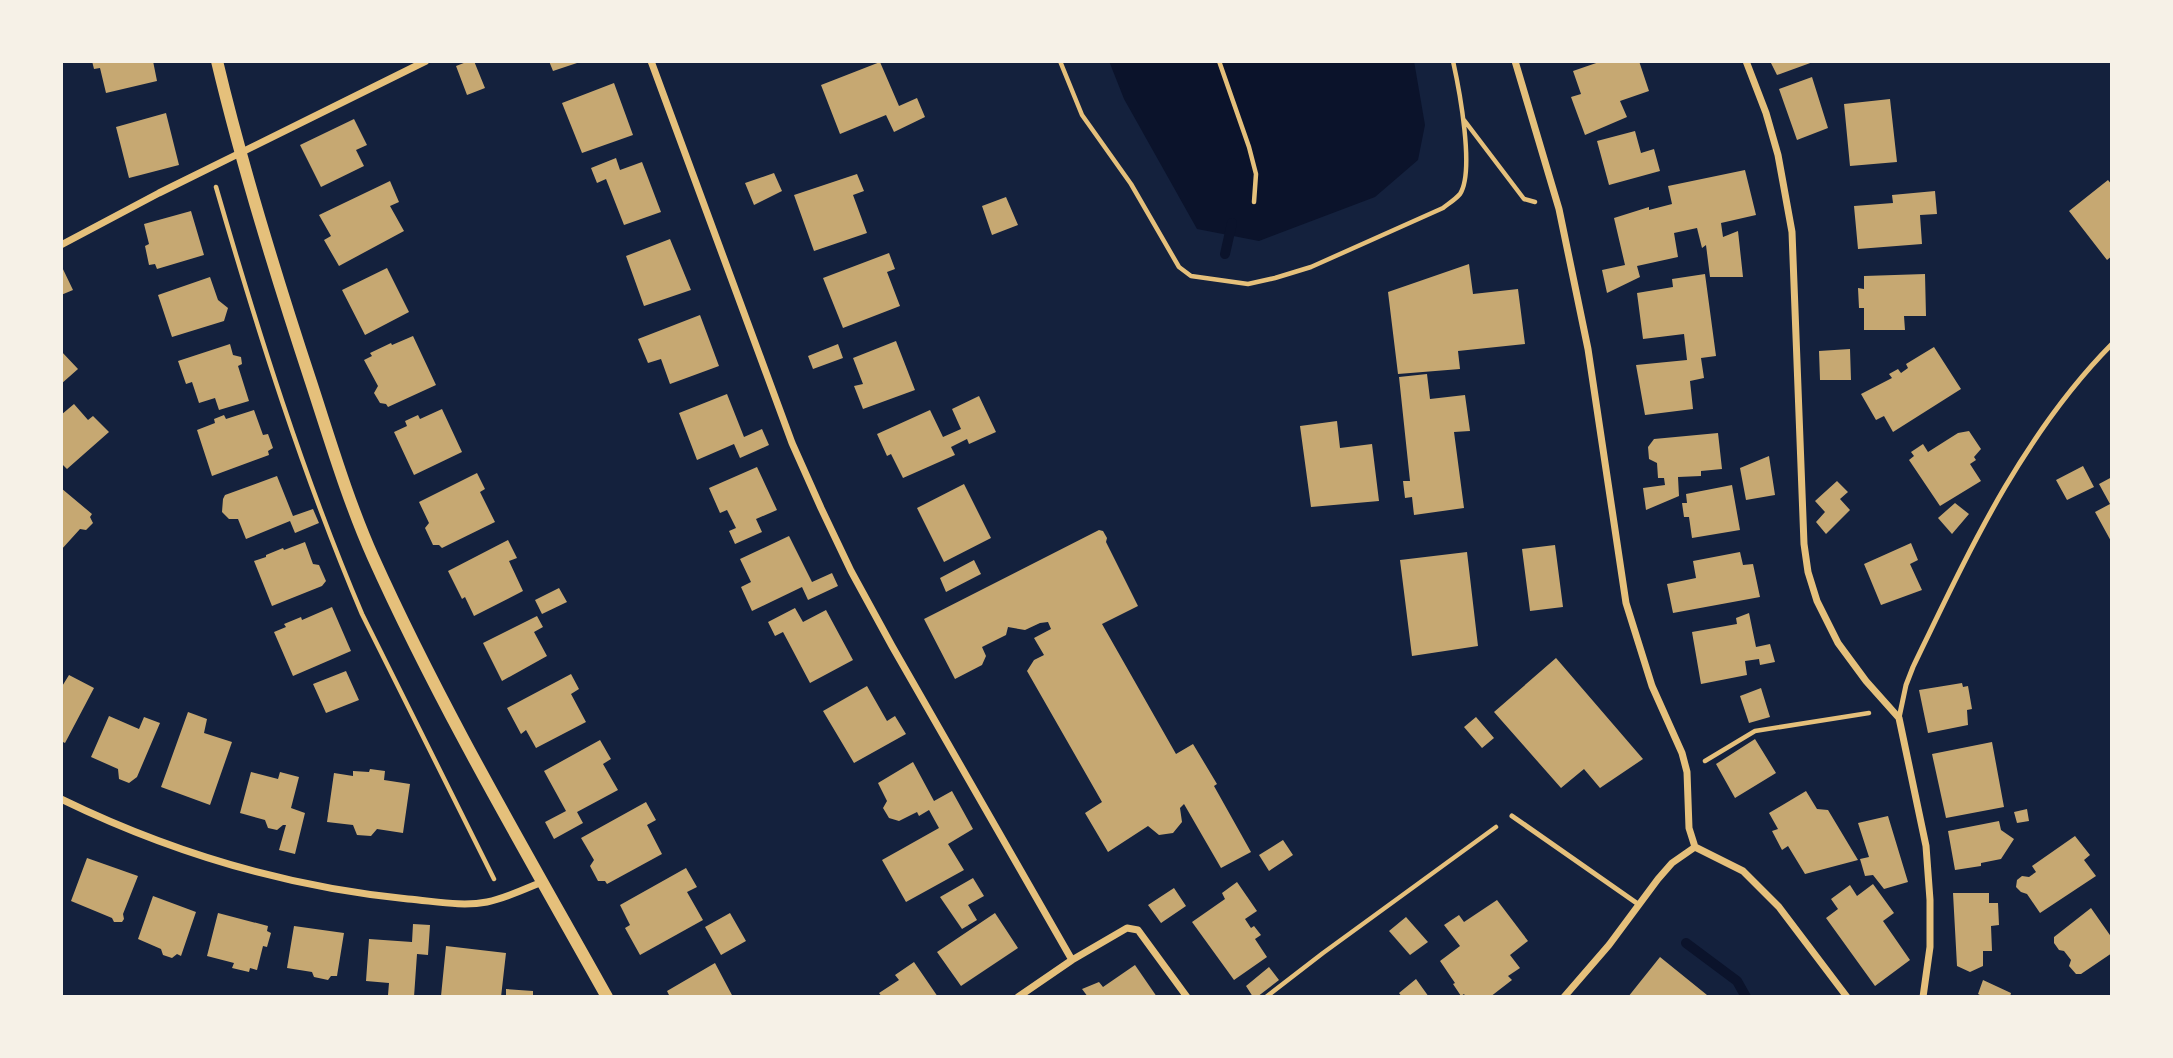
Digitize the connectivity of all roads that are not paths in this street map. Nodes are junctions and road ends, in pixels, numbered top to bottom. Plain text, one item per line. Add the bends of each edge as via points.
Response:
1 (217, 61) edge
2 (426, 61) edge
3 (651, 61) edge
4 (1515, 61) edge
5 (1746, 61) edge
6 (240, 154) junction
7 (61, 244) edge
8 (2112, 344) edge
9 (1899, 718) junction
10 (61, 799) edge
11 (1512, 816) road end
12 (1695, 847) junction
13 (542, 882) junction
14 (1638, 904) junction
15 (1072, 960) junction
16 (607, 997) edge
17 (1018, 997) edge
18 (1187, 997) edge
19 (1564, 997) edge
20 (1847, 997) edge
21 (1923, 997) edge

1 - 6 street
2 - 6 street
3 - 15 street via 782,416 821,508 886,635
4 - 12 street via 1559,209 1588,349 1626,604 1652,686 1682,753
5 - 9 street via 1778,155 1791,232 1808,572 1838,643
6 - 7 street
6 - 13 street via 286,305 372,554 433,680
8 - 9 lane via 2052,413 2009,481 1913,667
9 - 21 street via 1926,846 1930,947
10 - 13 street via 147,838 214,861 326,887 460,904 486,902
11 - 14 lane
12 - 14 street via 1672,863
12 - 20 street via 1743,871 1780,907
13 - 16 street
14 - 19 street
15 - 17 street
15 - 18 street via 1127,928 1138,930

